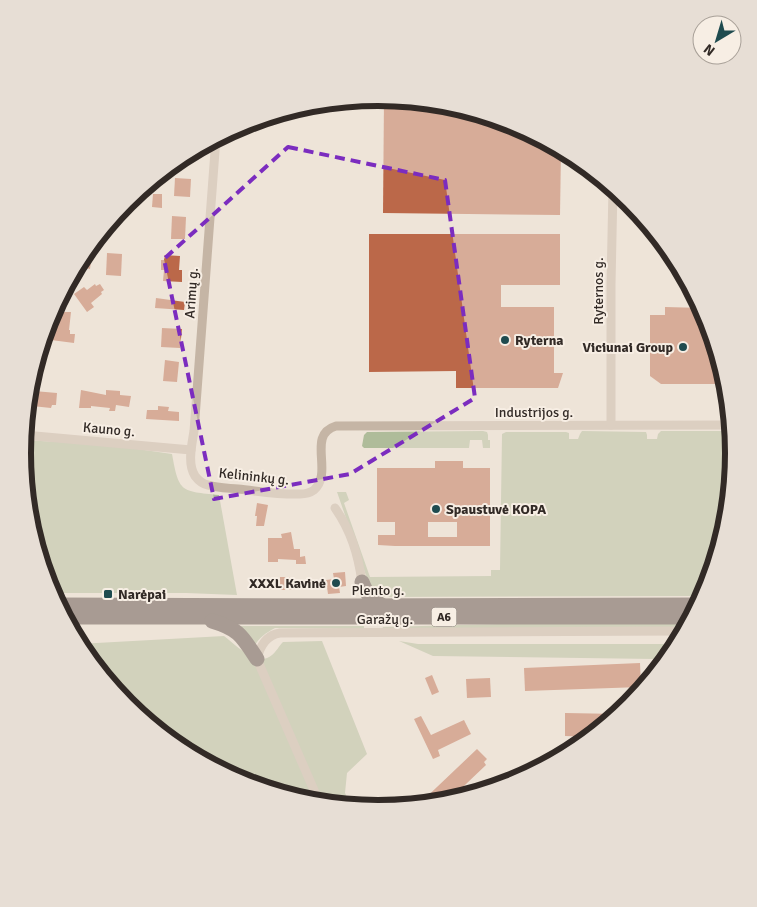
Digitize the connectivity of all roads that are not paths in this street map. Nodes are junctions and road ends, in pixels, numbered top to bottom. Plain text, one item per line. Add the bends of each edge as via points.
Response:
1 (215, 147) edge
2 (613, 197) edge
3 (611, 425) junction
4 (724, 425) edge
5 (32, 436) edge
6 (191, 450) junction
7 (310, 493) joint
8 (335, 508) dead end
9 (362, 582) junction
10 (66, 605) edge
11 (691, 605) edge
12 (343, 606) junction
13 (383, 606) junction
14 (196, 616) junction
15 (72, 617) edge
16 (684, 617) edge
17 (676, 631) edge
18 (257, 659) junction
19 (316, 795) edge

1 - 6 street, Arimų g.
2 - 3 street, Ryternos g.
3 - 4 street, Industrijos g.
3 - 7 street, Industrijos g. via 336,426 327,430 323,437 322,475
5 - 6 street, Kauno g.
6 - 7 street, Kelininkų g. via 195,476 206,485 287,494
8 - 9 street via 351,535
9 - 12 highway via 357,593
9 - 13 highway via 366,593
10 - 12 highway, Plento g. / A6
11 - 13 highway, Plento g. / A6
12 - 13 highway, Plento g. / A6
14 - 15 highway, Plento g. / A6
14 - 16 highway, Plento g. / A6
14 - 18 highway via 233,629
17 - 18 street, Garažų g. via 280,633 264,641
18 - 19 street

